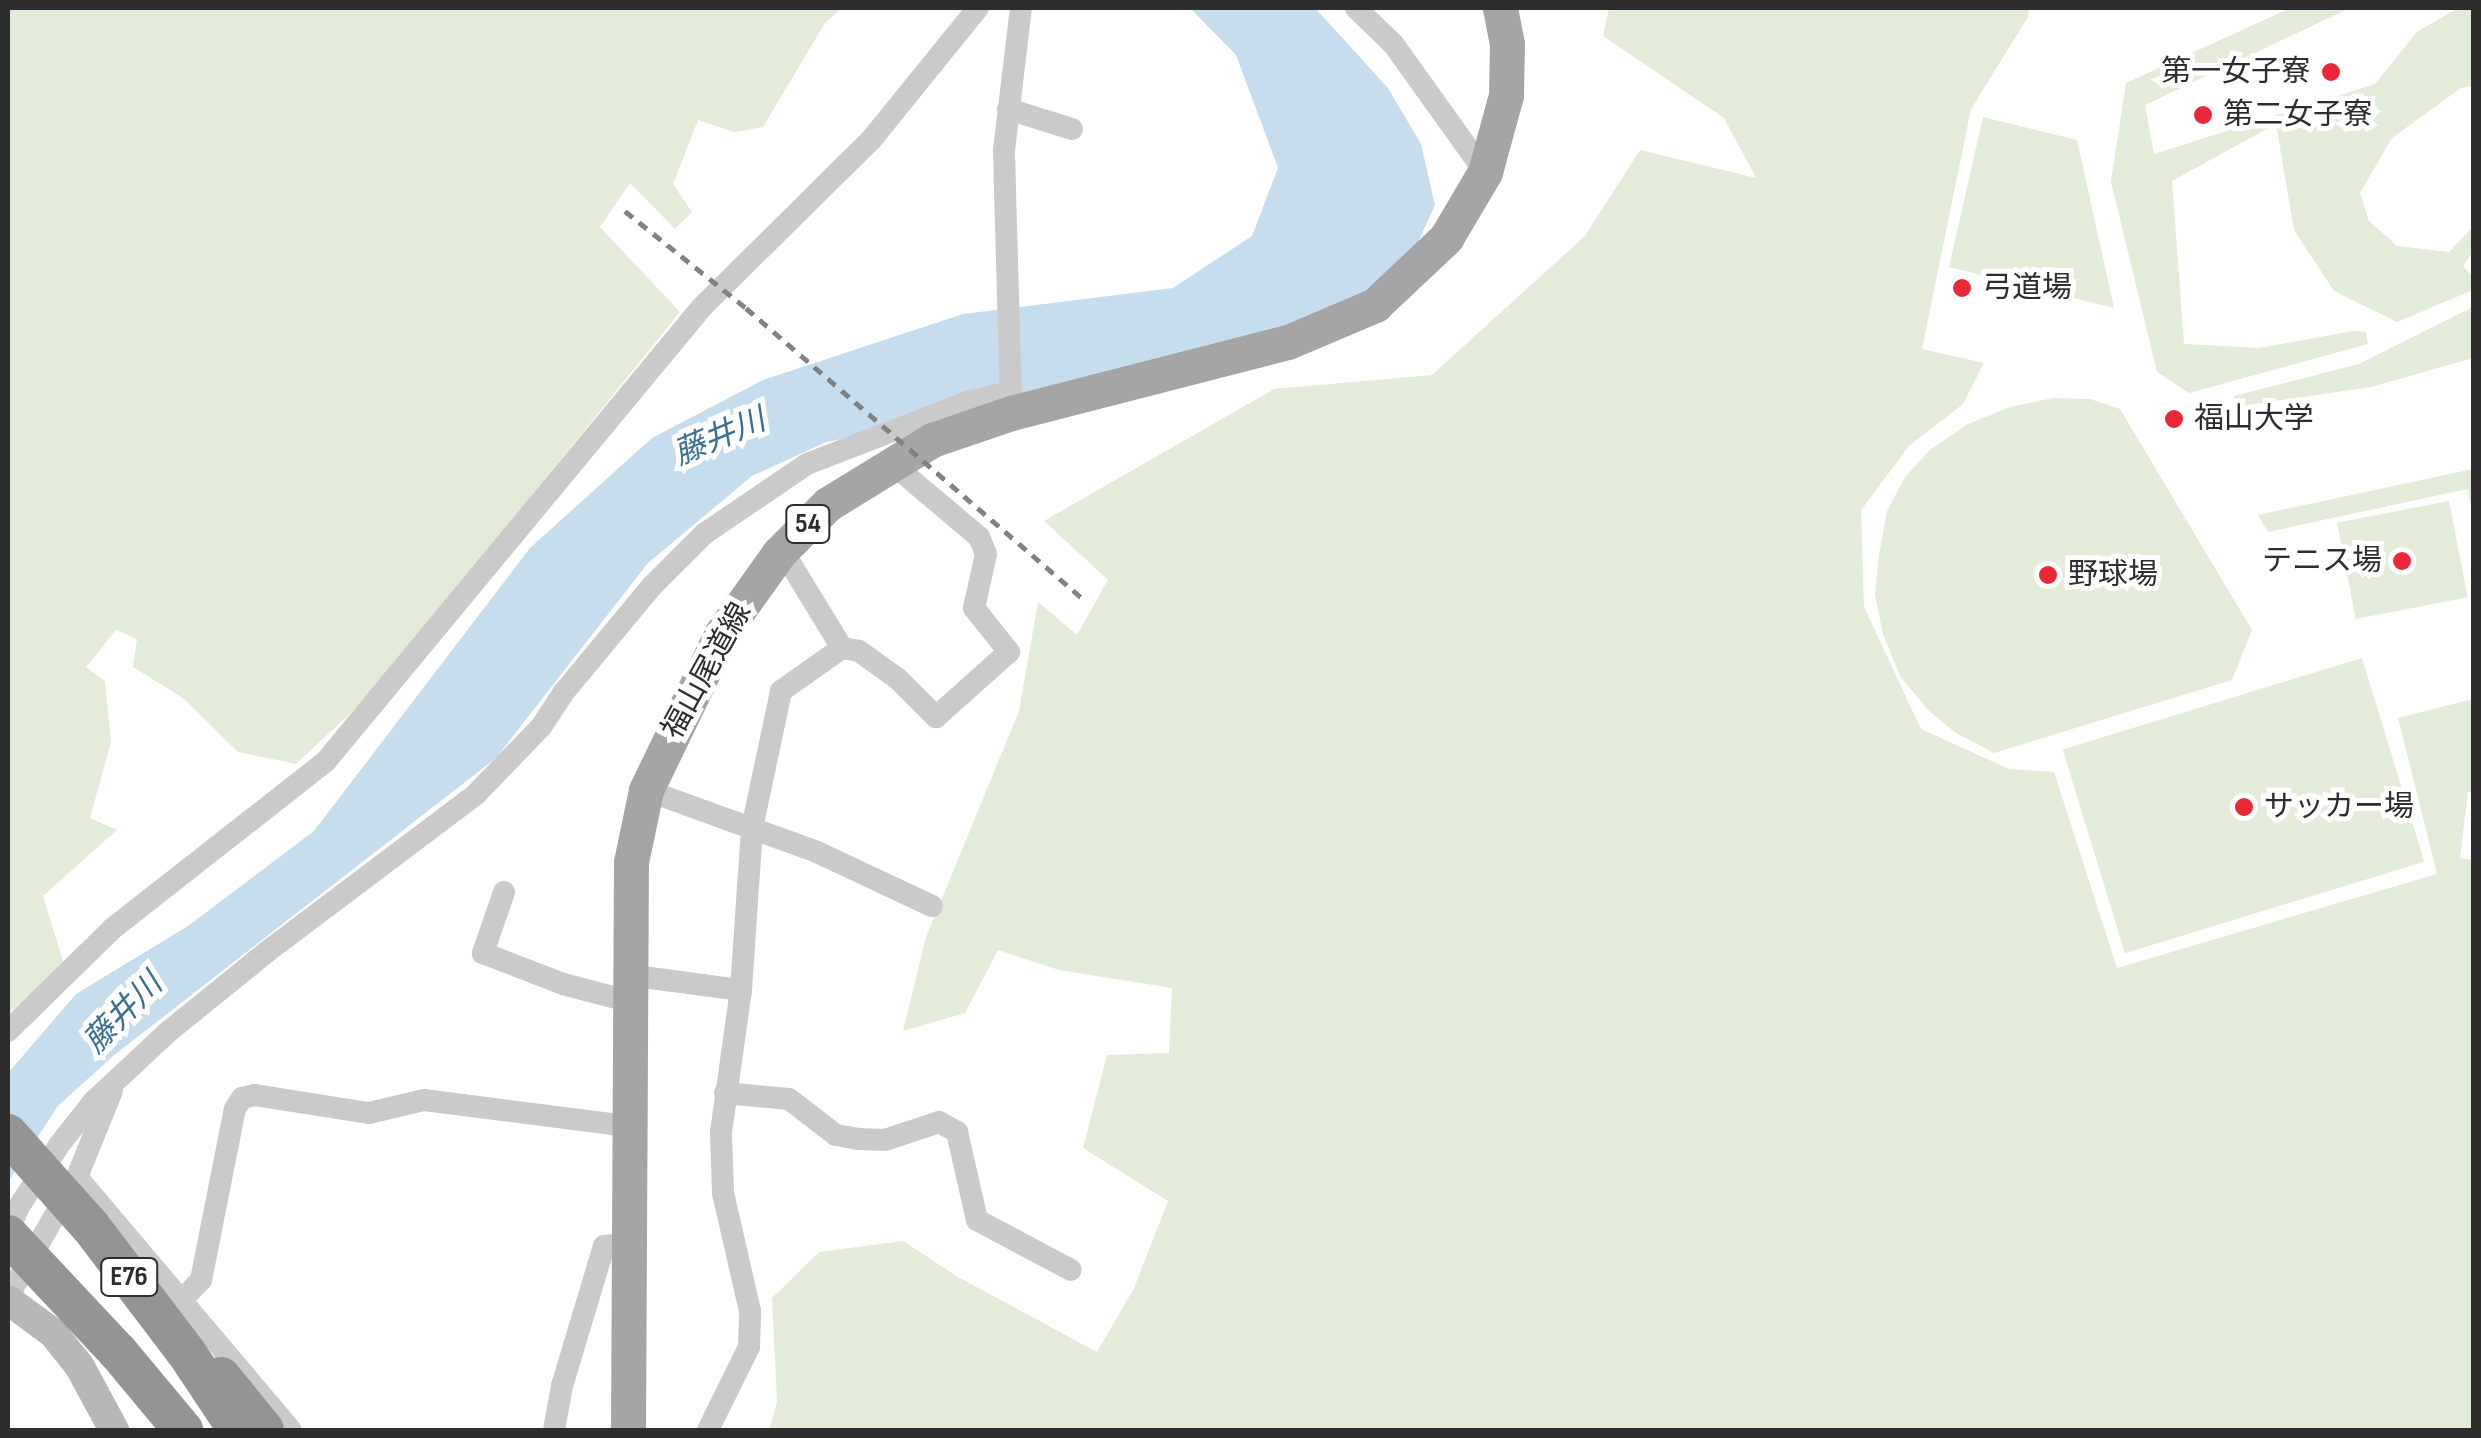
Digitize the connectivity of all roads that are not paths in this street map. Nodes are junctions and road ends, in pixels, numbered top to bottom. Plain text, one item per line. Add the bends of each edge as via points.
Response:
1 (978, 8) edge
2 (1020, 8) edge
3 (1356, 8) edge
4 (1500, 8) edge
5 (1008, 108) junction
6 (1072, 129) dead end
7 (1485, 172) junction
8 (1010, 398) junction
9 (891, 463) junction
10 (779, 553) junction
11 (842, 648) junction
12 (646, 790) junction
13 (752, 828) junction
14 (504, 892) dead end
15 (932, 906) dead end
16 (628, 988) junction
17 (741, 990) junction
18 (8, 1032) edge
19 (114, 1085) junction
20 (725, 1093) junction
21 (628, 1126) junction
22 (8, 1134) edge
23 (77, 1177) junction
24 (91, 1227) junction
25 (8, 1234) edge
26 (8, 1243) edge
27 (628, 1244) junction
28 (1071, 1270) dead end
29 (8, 1298) edge
30 (183, 1298) junction
31 (114, 1430) edge
32 (161, 1430) edge
33 (183, 1430) edge
34 (238, 1430) edge
35 (264, 1430) edge
36 (291, 1430) edge
37 (554, 1430) edge
38 (628, 1430) edge
39 (708, 1430) edge

1 - 18 street via 871,140 702,307 326,761 112,929
2 - 5 street
3 - 7 street via 1394,46
4 - 7 main road, 福山尾道線 / 54 via 1506,95
5 - 6 street
5 - 8 street
7 - 8 main road, 福山尾道線 / 54 via 1446,238 1376,305 1288,342
8 - 9 main road, 福山尾道線 / 54
8 - 19 street via 968,402 807,464 704,534 476,794 268,950
9 - 10 main road, 福山尾道線 / 54 via 828,504
9 - 11 street via 979,537 986,554 974,608 1008,652 936,717 898,679 859,651
10 - 11 street
10 - 12 main road, 福山尾道線 / 54 via 722,633
11 - 13 street via 782,691
12 - 13 street
12 - 16 main road, 福山尾道線 / 54 via 631,862
13 - 15 street
13 - 17 street
14 - 16 street via 483,953 563,984
16 - 17 street
16 - 21 main road, 福山尾道線 / 54
17 - 20 street
19 - 23 street
19 - 25 street via 58,1145
20 - 28 street via 789,1099 836,1135 858,1139 886,1140 939,1122 957,1132 977,1220
20 - 39 street via 722,1193 750,1311 749,1347
21 - 27 main road, 福山尾道線 / 54
21 - 30 street via 424,1100 369,1113 242,1098 201,1280
22 - 24 highway, E76, bridge
23 - 29 street
23 - 30 street
24 - 34 highway, E76, bridge
24 - 35 highway, bridge
25 - 33 highway, E76, bridge
26 - 32 highway, bridge via 95,1341
27 - 37 street via 604,1246
27 - 38 main road, 福山尾道線 / 54
29 - 31 street via 53,1333
30 - 36 street

